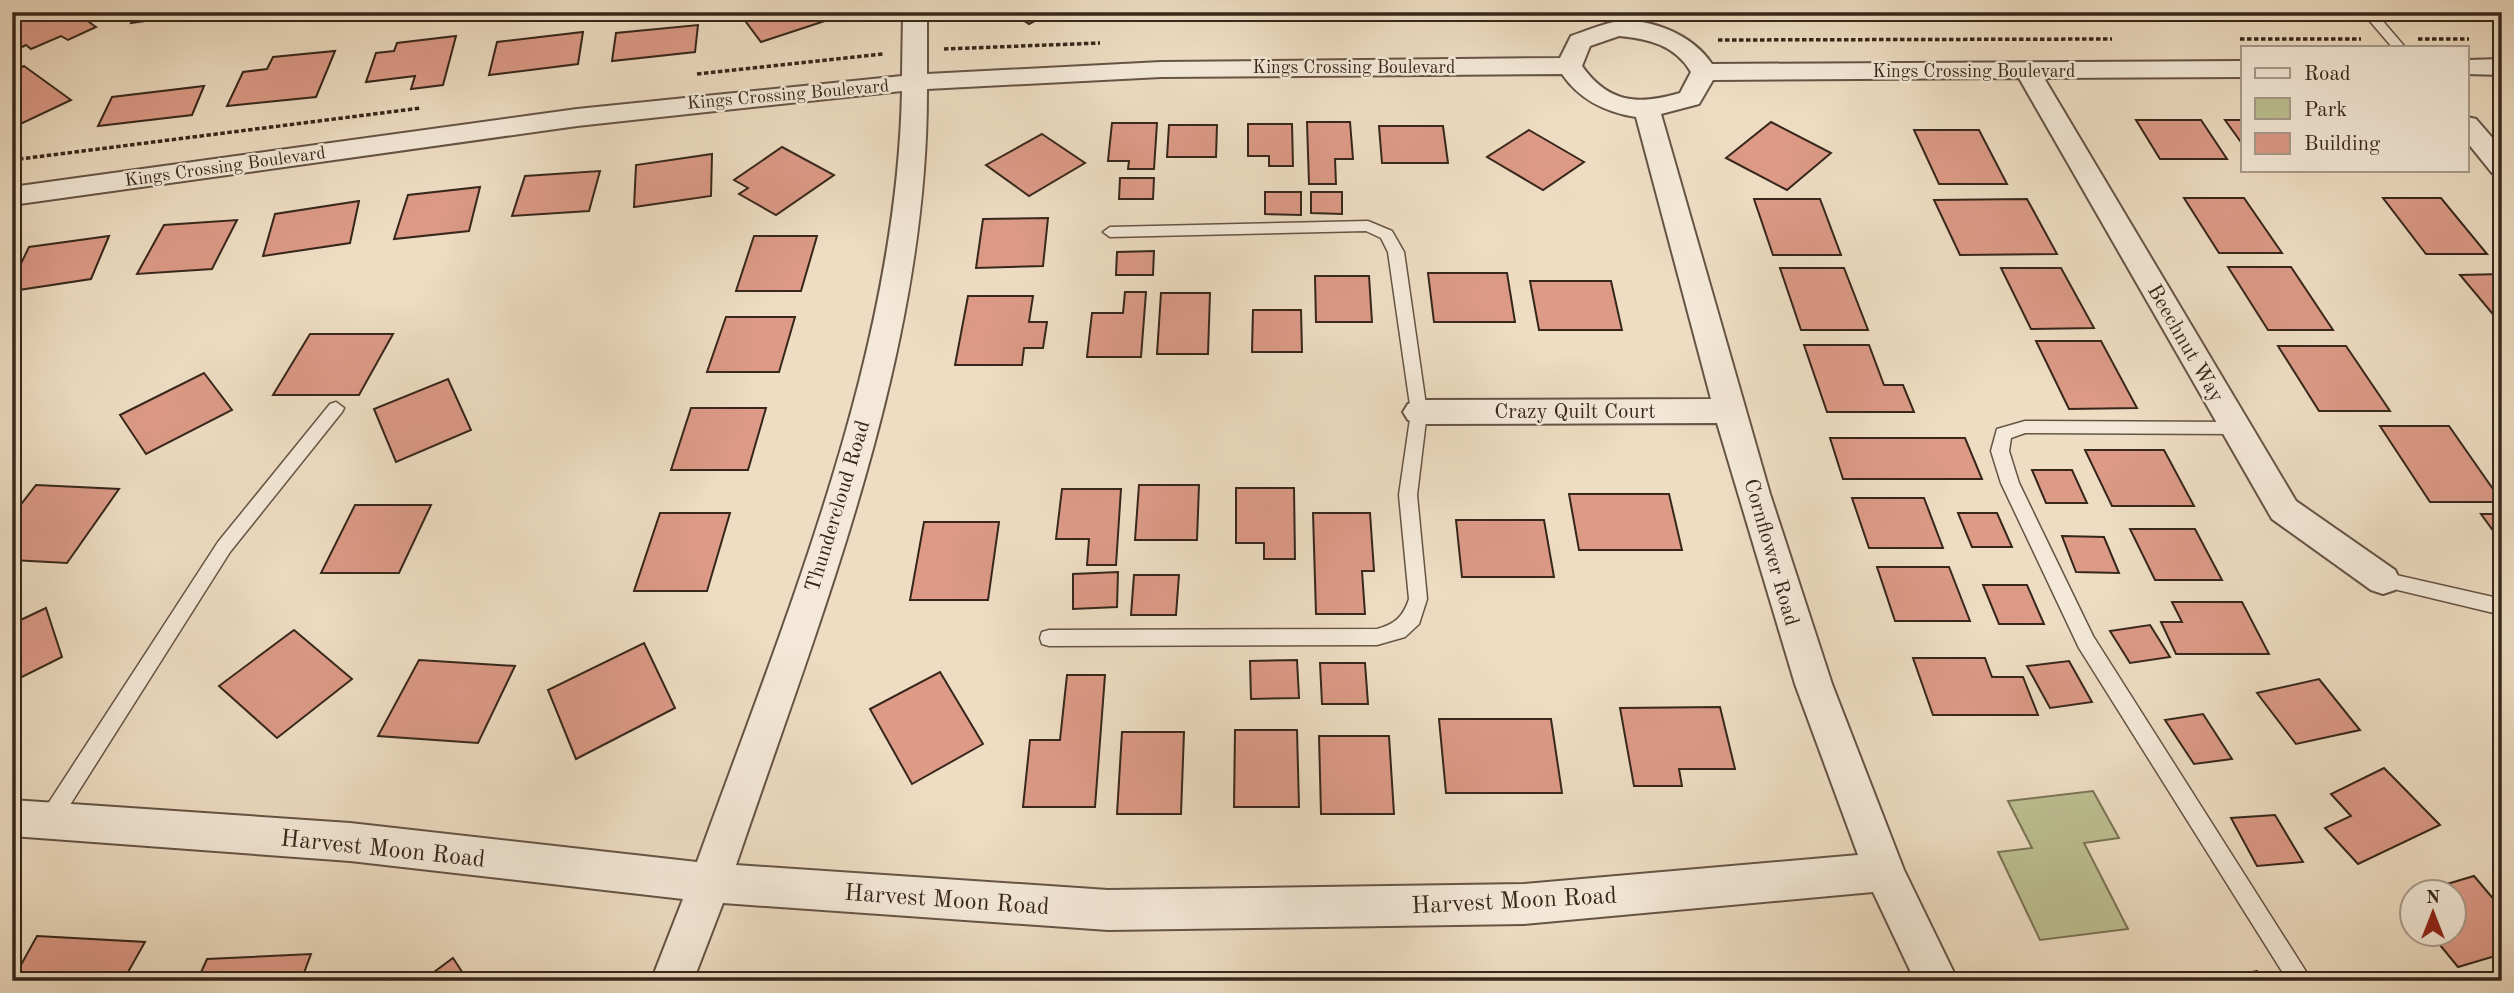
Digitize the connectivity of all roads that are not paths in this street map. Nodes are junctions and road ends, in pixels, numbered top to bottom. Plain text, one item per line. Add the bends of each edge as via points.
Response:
1 (915, 12) edge
2 (2368, 12) edge
3 (1615, 21) edge
4 (2398, 46) edge
5 (1569, 66) junction
6 (2502, 66) edge
7 (2468, 67) edge
8 (2241, 69) edge
9 (2027, 70) junction
10 (1704, 72) junction
11 (916, 82) junction
12 (1647, 109) junction
13 (2468, 126) edge
14 (2502, 167) edge
15 (12, 195) edge
16 (1110, 232) dead end
17 (336, 408) dead end
18 (1730, 411) junction
19 (1419, 412) junction
20 (2236, 428) junction
21 (2383, 580) joint
22 (2502, 607) edge
23 (1049, 638) dead end
24 (31, 819) edge
25 (1884, 873) junction
26 (710, 883) junction
27 (672, 981) edge
28 (1937, 981) edge
29 (2301, 981) edge

1 - 11 street, Thundercloud Road
2 - 4 lane
3 - 5 street via 1580,41
3 - 10 street via 1675,40 1695,55
5 - 11 street, Kings Crossing Boulevard via 1208,68
5 - 12 street via 1581,87 1610,103
6 - 7 street
8 - 9 street, Kings Crossing Boulevard
9 - 10 street, Kings Crossing Boulevard
9 - 20 street, Beechnut Way
10 - 12 street via 1690,98
11 - 15 street, Kings Crossing Boulevard via 668,106
11 - 26 street, Thundercloud Road via 914,153 890,323 825,553
12 - 18 street, Cornflower Road
13 - 14 street
16 - 19 lane via 1368,226 1387,235 1396,252
17 - 24 lane via 224,547
18 - 19 street, Crazy Quilt Court
18 - 25 street, Cornflower Road via 1800,647
19 - 23 lane via 1408,495 1418,599 1412,618 1398,631 1377,638
20 - 21 street, Beechnut Way via 2284,510
20 - 29 lane via 2025,427 2003,434 2000,452 2085,642
21 - 22 lane
24 - 26 street, Harvest Moon Road via 350,842
25 - 26 street, Harvest Moon Road via 1524,904 1108,910
25 - 28 street, Cornflower Road
26 - 27 street, Thundercloud Road

